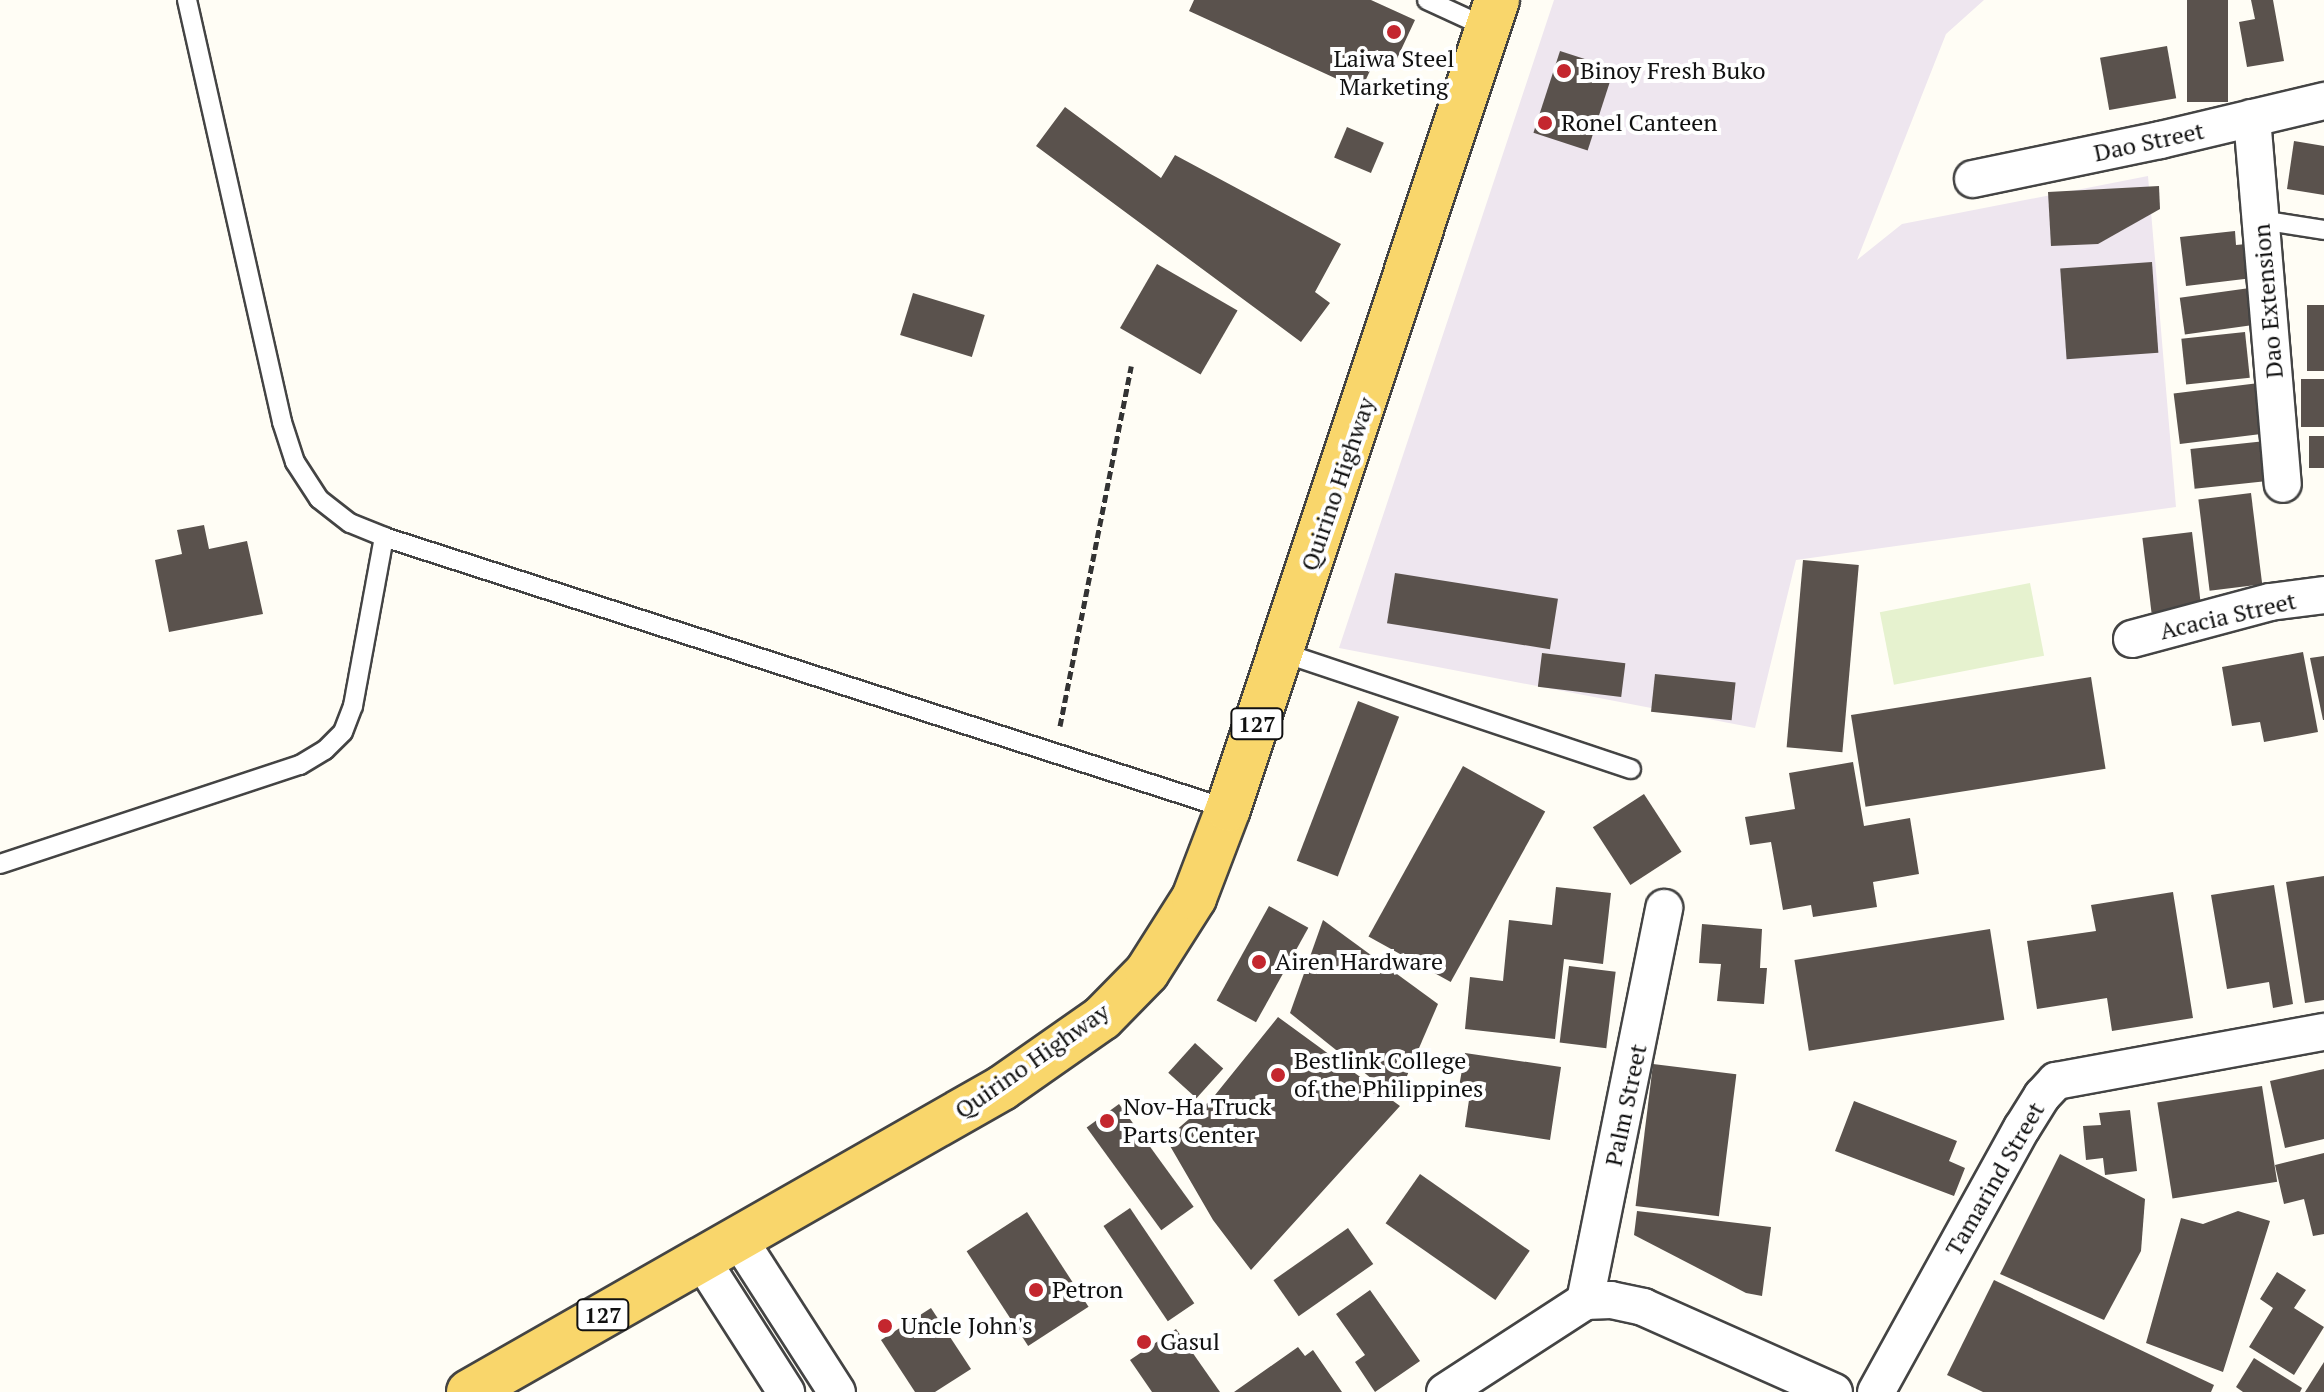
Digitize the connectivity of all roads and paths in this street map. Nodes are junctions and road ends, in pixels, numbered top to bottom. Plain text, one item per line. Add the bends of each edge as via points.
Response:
1 (187, 0) edge
2 (1427, 0) edge
3 (1493, 14) edge
4 (2324, 101) edge
5 (2252, 118) junction
6 (1973, 179) dead end
7 (2261, 220) junction
8 (2324, 230) edge
9 (1131, 366) dead end
10 (2283, 484) dead end
11 (384, 537) junction
12 (2324, 595) edge
13 (2132, 639) dead end
14 (1281, 652) junction
15 (1055, 753) junction
16 (1631, 769) dead end
17 (1228, 809) junction
18 (0, 864) edge
19 (1664, 908) dead end
20 (2324, 1032) edge
21 (720, 1248) junction
22 (1585, 1301) junction
23 (469, 1392) edge
24 (786, 1392) edge
25 (837, 1392) edge
26 (1445, 1392) edge
27 (1834, 1392) edge
28 (1876, 1392) edge

1 - 11 lane via 295,462 319,499 350,523
2 - 3 lane
3 - 14 main road, Quirino Highway / 127
4 - 5 street, Dao Street
5 - 6 street, Dao Street
5 - 7 street, Dao Extension
7 - 8 lane
7 - 10 street, Dao Extension
9 - 15 path
11 - 15 lane
11 - 18 lane via 353,706 343,732 325,750 300,765
12 - 13 street, Acacia Street via 2270,602
14 - 16 lane
14 - 17 main road, Quirino Highway / 127
15 - 17 lane
17 - 21 main road, Quirino Highway / 127 via 1194,898 1147,972 1102,1018 1002,1088
19 - 22 street, Palm Street
20 - 28 street, Tamarind Street via 2056,1081 2022,1128
21 - 23 main road, Quirino Highway / 127
21 - 24 street
21 - 25 street
22 - 26 street
22 - 27 street via 1643,1307

